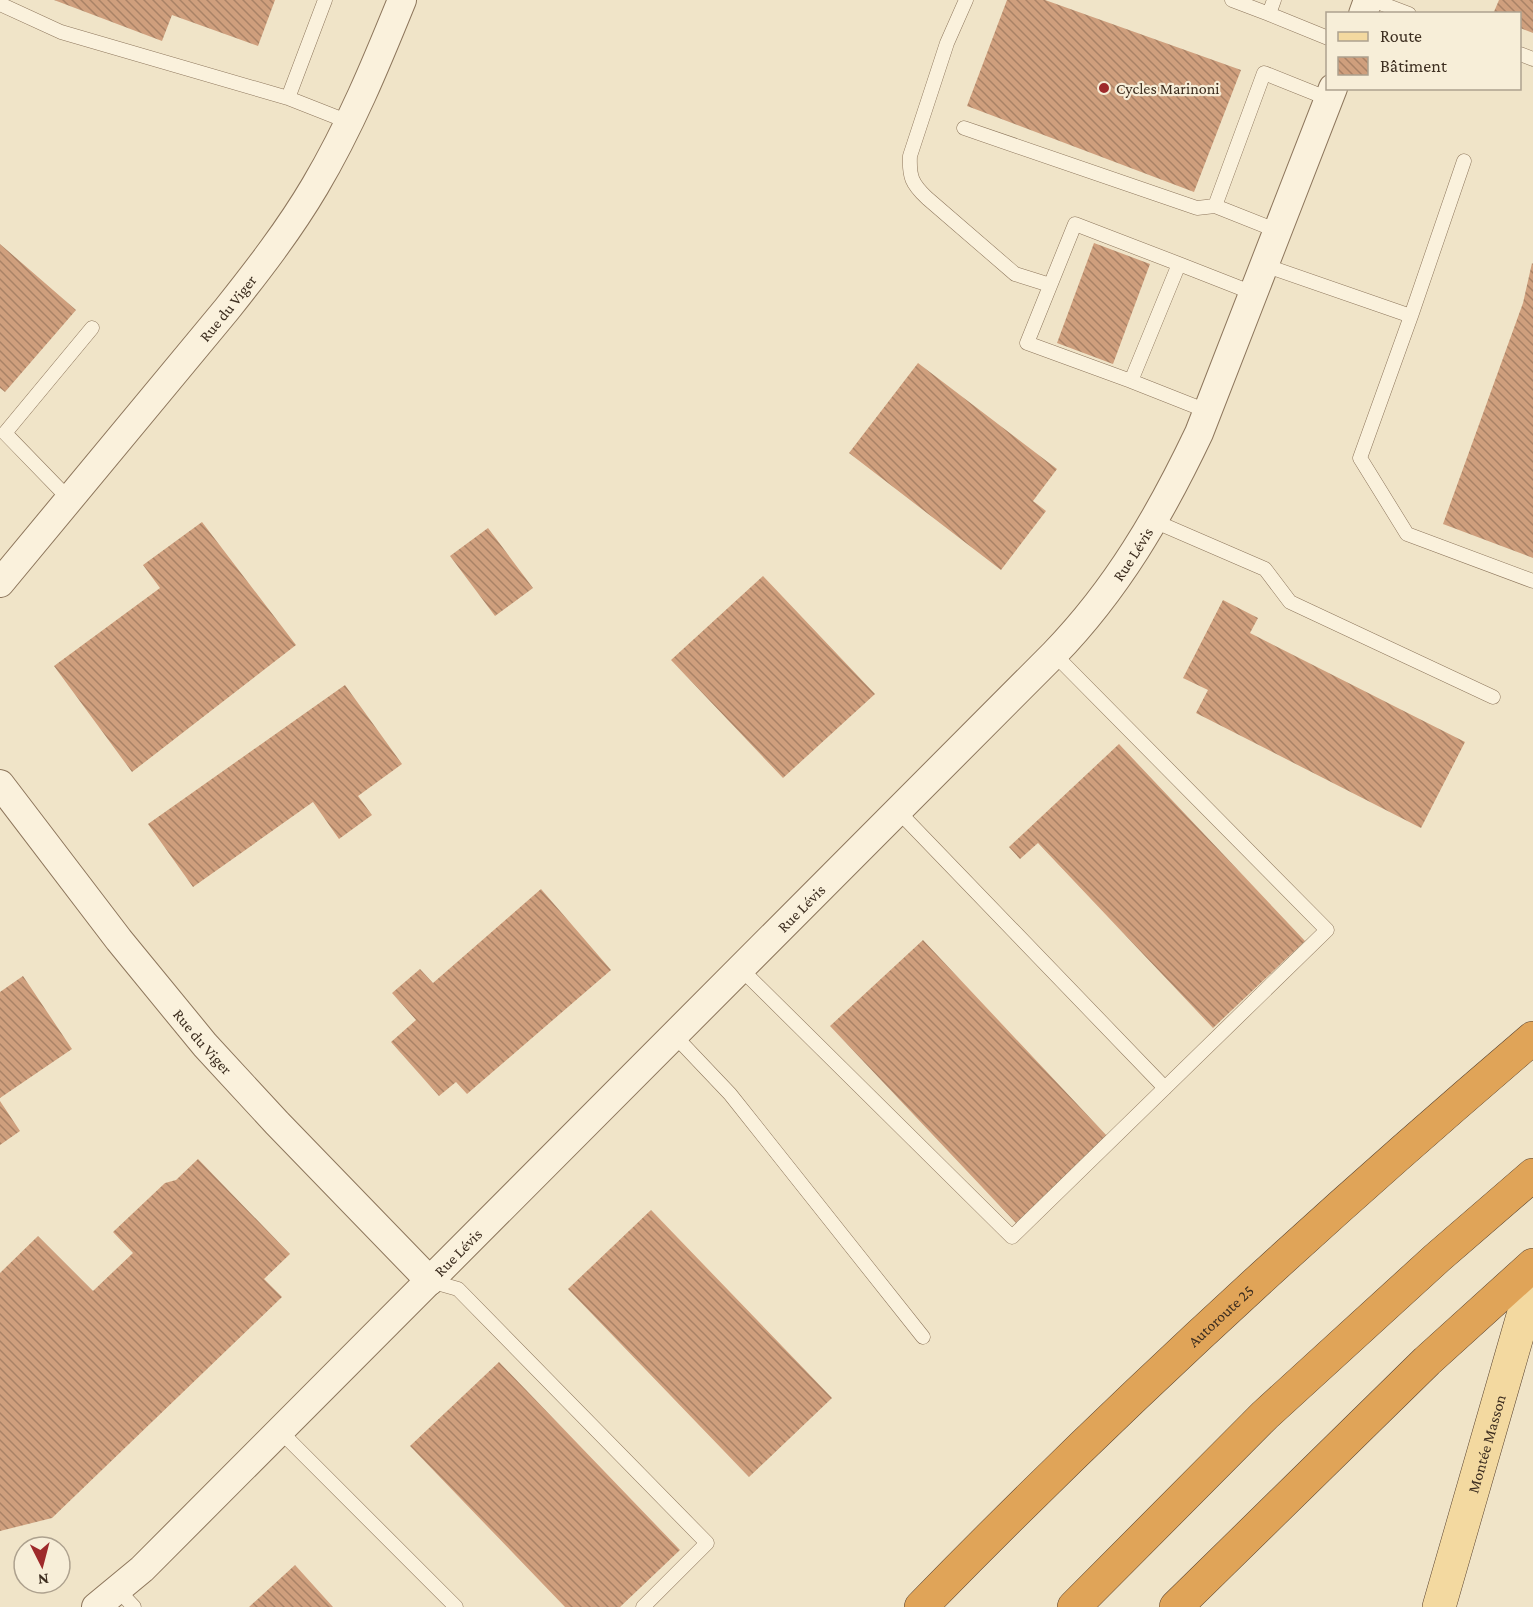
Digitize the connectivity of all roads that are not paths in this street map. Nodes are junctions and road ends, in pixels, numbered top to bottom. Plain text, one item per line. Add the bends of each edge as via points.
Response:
1 (325, 0) edge
2 (402, 0) edge
3 (966, 0) edge
4 (1232, 0) edge
5 (1274, 0) edge
6 (1370, 0) edge
7 (0, 4) edge
8 (1403, 12) edge
9 (1269, 14) junction
10 (1326, 37) edge
11 (1331, 94) edge
12 (288, 98) junction
13 (349, 122) junction
14 (964, 128) dead end
15 (1464, 161) dead end
16 (1215, 207) junction
17 (1278, 231) junction
18 (1179, 264) junction
19 (1264, 265) junction
20 (1050, 285) junction
21 (1253, 293) junction
22 (1411, 316) junction
23 (92, 328) dead end
24 (1131, 381) junction
25 (1207, 411) junction
26 (3, 431) edge
27 (69, 499) junction
28 (1154, 521) junction
29 (1533, 581) edge
30 (0, 583) edge
31 (1054, 654) junction
32 (1493, 698) dead end
33 (0, 784) edge
34 (898, 811) junction
35 (741, 969) junction
36 (674, 1035) junction
37 (1533, 1038) edge
38 (1165, 1088) junction
39 (1533, 1175) edge
40 (1533, 1266) edge
41 (430, 1281) junction
42 (1533, 1281) edge
43 (923, 1337) dead end
44 (280, 1431) junction
45 (116, 1601) edge
46 (456, 1607) edge
47 (643, 1607) edge
48 (921, 1607) edge
49 (1074, 1607) edge
50 (1176, 1607) edge
51 (1439, 1607) edge

1 - 12 lane
2 - 13 street, Rue du Viger
3 - 20 lane via 939,66 910,156 910,173 916,188 1015,274
4 - 9 lane
5 - 9 lane
6 - 8 lane
7 - 12 lane via 61,32
9 - 10 lane
11 - 16 lane via 1264,73
11 - 17 street, Rue Lévis
12 - 13 lane
13 - 27 street, Rue du Viger via 315,186 256,272
14 - 16 lane via 1197,208
15 - 22 lane
16 - 17 lane
17 - 19 street, Rue Lévis
18 - 20 lane via 1075,224
18 - 21 lane
18 - 24 lane
19 - 21 street, Rue Lévis
19 - 22 lane
20 - 24 lane via 1027,343
21 - 25 street, Rue Lévis
22 - 29 lane via 1360,458 1407,534
23 - 26 lane
24 - 25 lane
25 - 28 street, Rue Lévis
26 - 27 lane
27 - 30 street, Rue du Viger
28 - 31 street, Rue Lévis via 1098,604
28 - 32 lane via 1265,569 1290,602
31 - 34 street, Rue Lévis
31 - 38 lane via 1327,930
33 - 41 street, Rue du Viger via 205,1045
34 - 35 street, Rue Lévis
34 - 38 lane
35 - 36 street, Rue Lévis
35 - 38 lane via 1012,1237
36 - 41 street, Rue Lévis
36 - 43 lane via 730,1094
37 - 48 highway, Autoroute 25 via 1227,1308
39 - 49 highway via 1273,1407
40 - 50 highway via 1427,1361
41 - 44 street, Rue Lévis
41 - 47 lane via 458,1289 707,1543
42 - 51 main road, Montée Masson
44 - 45 street, Rue Lévis via 142,1569
44 - 46 lane

